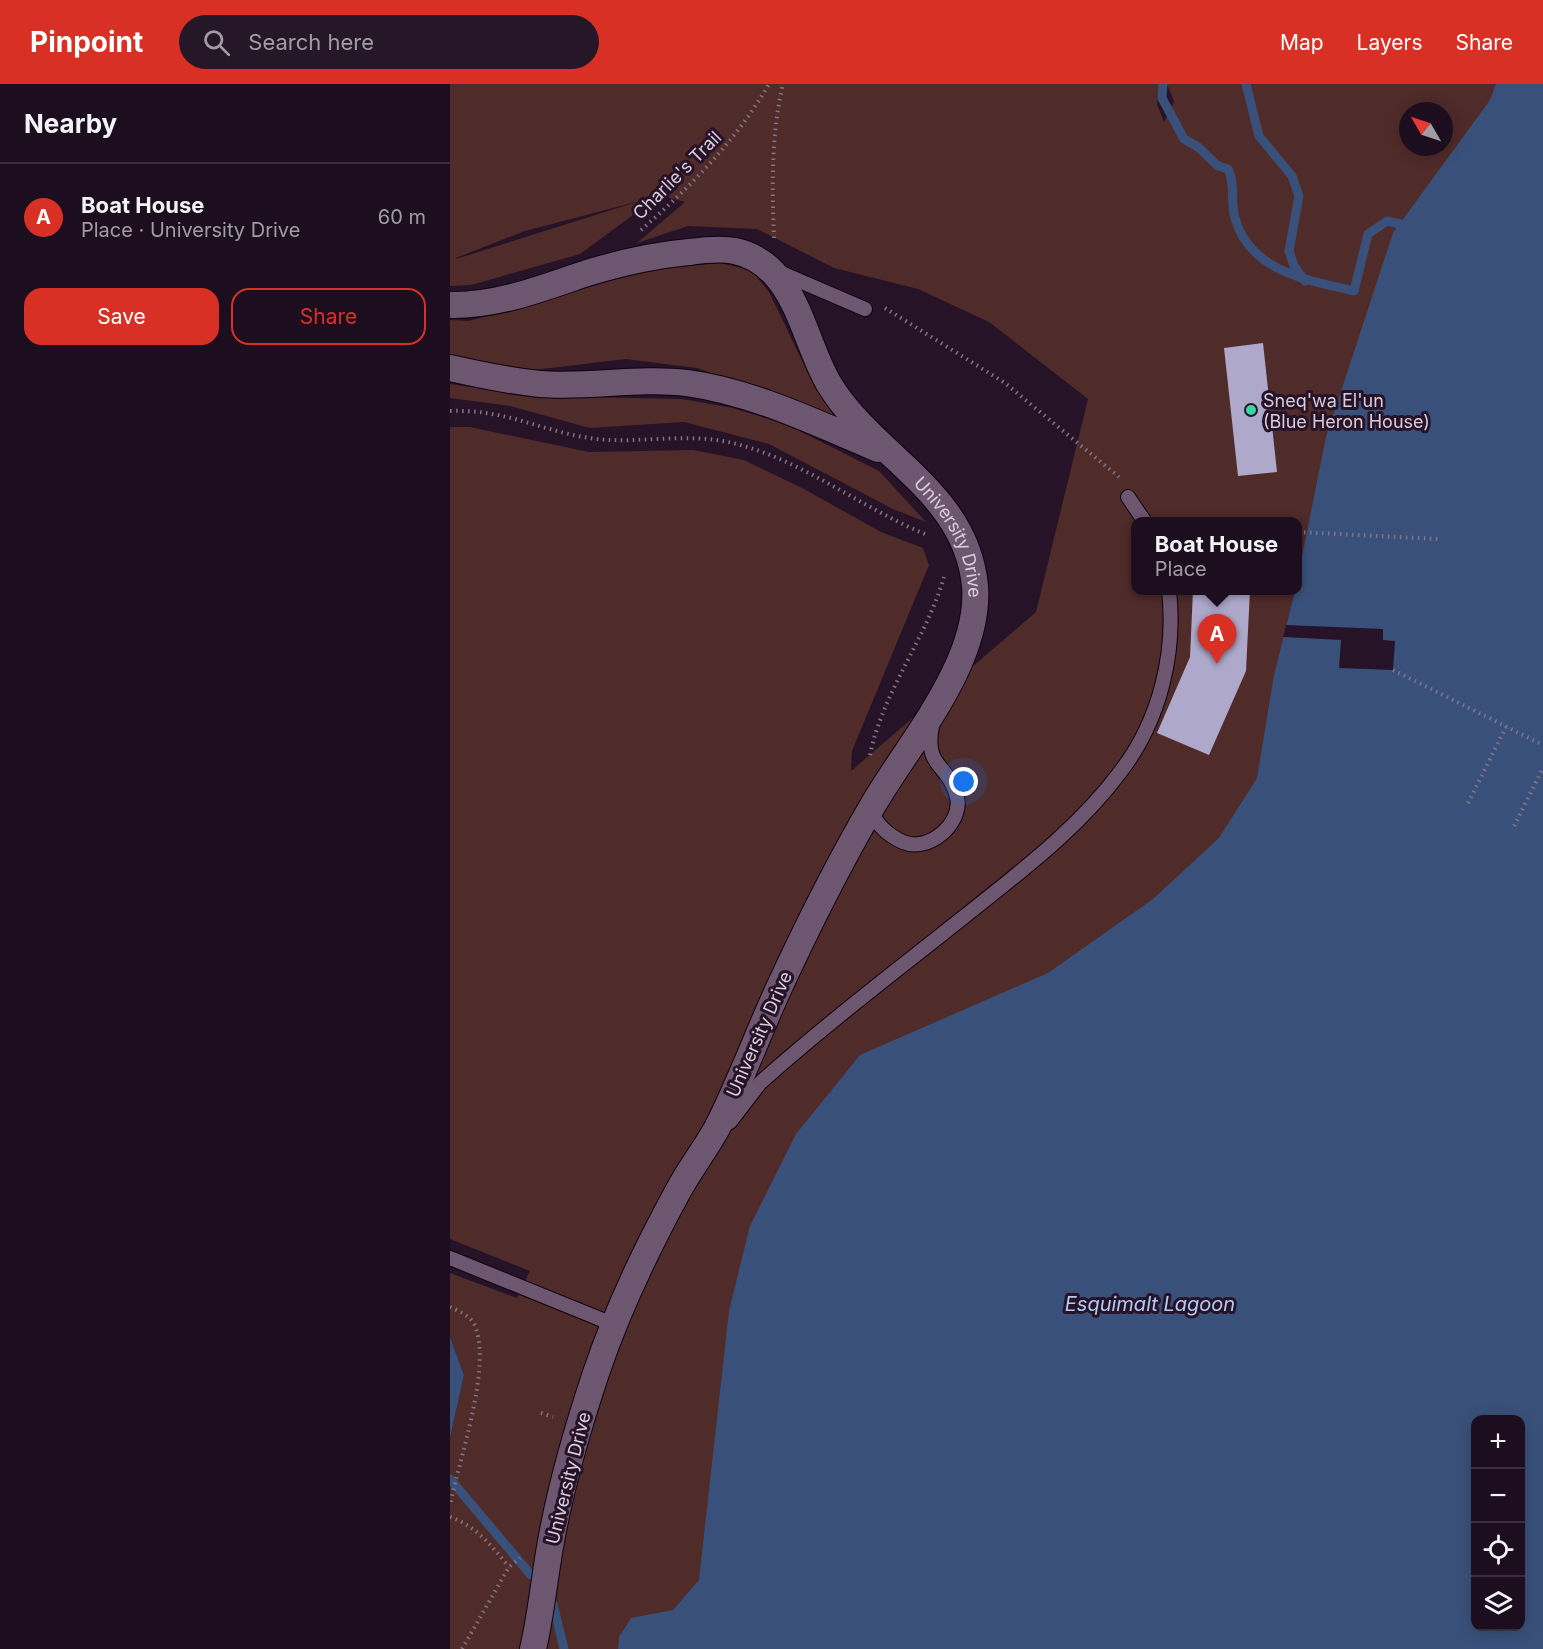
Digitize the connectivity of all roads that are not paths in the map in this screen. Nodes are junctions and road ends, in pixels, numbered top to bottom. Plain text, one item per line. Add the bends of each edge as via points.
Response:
1 (775, 271) junction
2 (450, 305) edge
3 (865, 309) road end
4 (450, 368) edge
5 (893, 455) junction
6 (1128, 496) road end
7 (1142, 517) edge
8 (1169, 595) edge
9 (936, 704) junction
10 (870, 811) junction
11 (679, 1189) junction
12 (450, 1258) edge
13 (615, 1325) junction
14 (533, 1649) edge

1 - 2 street, University Drive via 757,258 732,250 676,253 512,297 470,306
1 - 3 lane
1 - 5 street, University Drive via 839,399
4 - 5 street, University Drive via 542,384 642,380 689,384 775,407
5 - 9 street, University Drive via 937,499 955,525 972,567 975,592 971,629 960,662
6 - 7 lane
8 - 11 lane via 1172,621 1167,674 1144,731 1122,770 1071,826 1009,881 760,1083
9 - 10 street, University Drive
9 - 10 lane via 928,746 958,800 951,823 936,839 917,846 902,842 880,827
10 - 11 street, University Drive via 805,933 715,1131
11 - 13 street, University Drive
12 - 13 lane
13 - 14 street, University Drive via 561,1488

